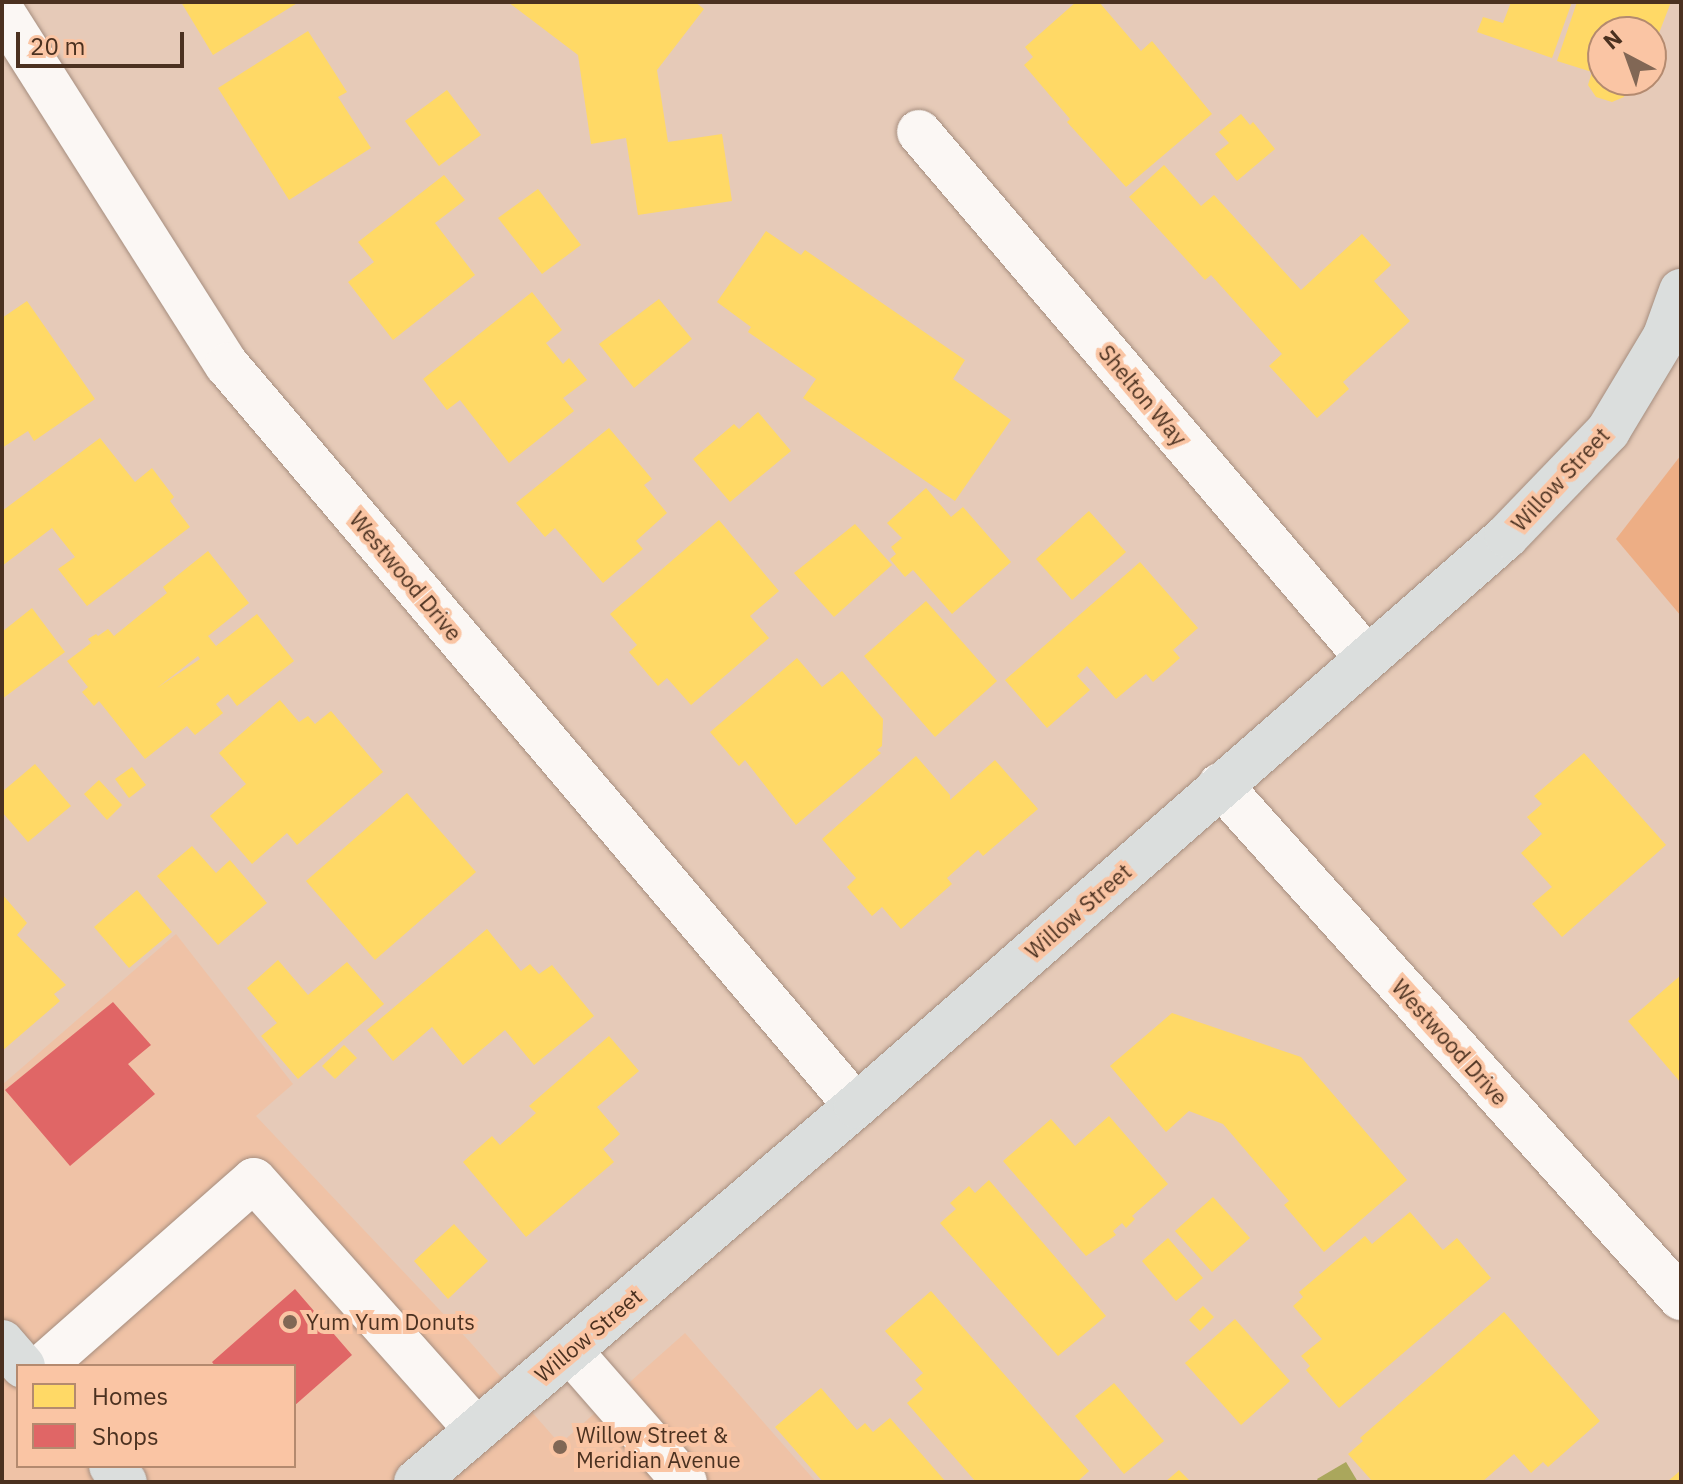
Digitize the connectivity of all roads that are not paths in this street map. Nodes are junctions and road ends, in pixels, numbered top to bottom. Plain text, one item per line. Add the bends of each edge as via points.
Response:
1 (2, 11) edge
2 (919, 132) dead end
3 (1681, 291) edge
4 (1367, 658) junction
5 (1220, 785) junction
6 (856, 1106) junction
7 (1681, 1298) edge
8 (2, 1342) edge
9 (571, 1352) junction
10 (21, 1364) edge
11 (45, 1364) edge
12 (476, 1429) junction
13 (416, 1482) edge
14 (685, 1482) edge

1 - 6 street, Westwood Drive via 227,365
2 - 4 street, Shelton Way
3 - 4 main road, Willow Street via 1665,336 1608,431 1507,536
4 - 5 main road, Willow Street
5 - 6 main road, Willow Street
5 - 7 street, Westwood Drive
6 - 9 main road, Willow Street
8 - 10 main road
9 - 12 main road, Willow Street
9 - 14 street
11 - 12 street via 254,1180
12 - 13 main road, Willow Street

